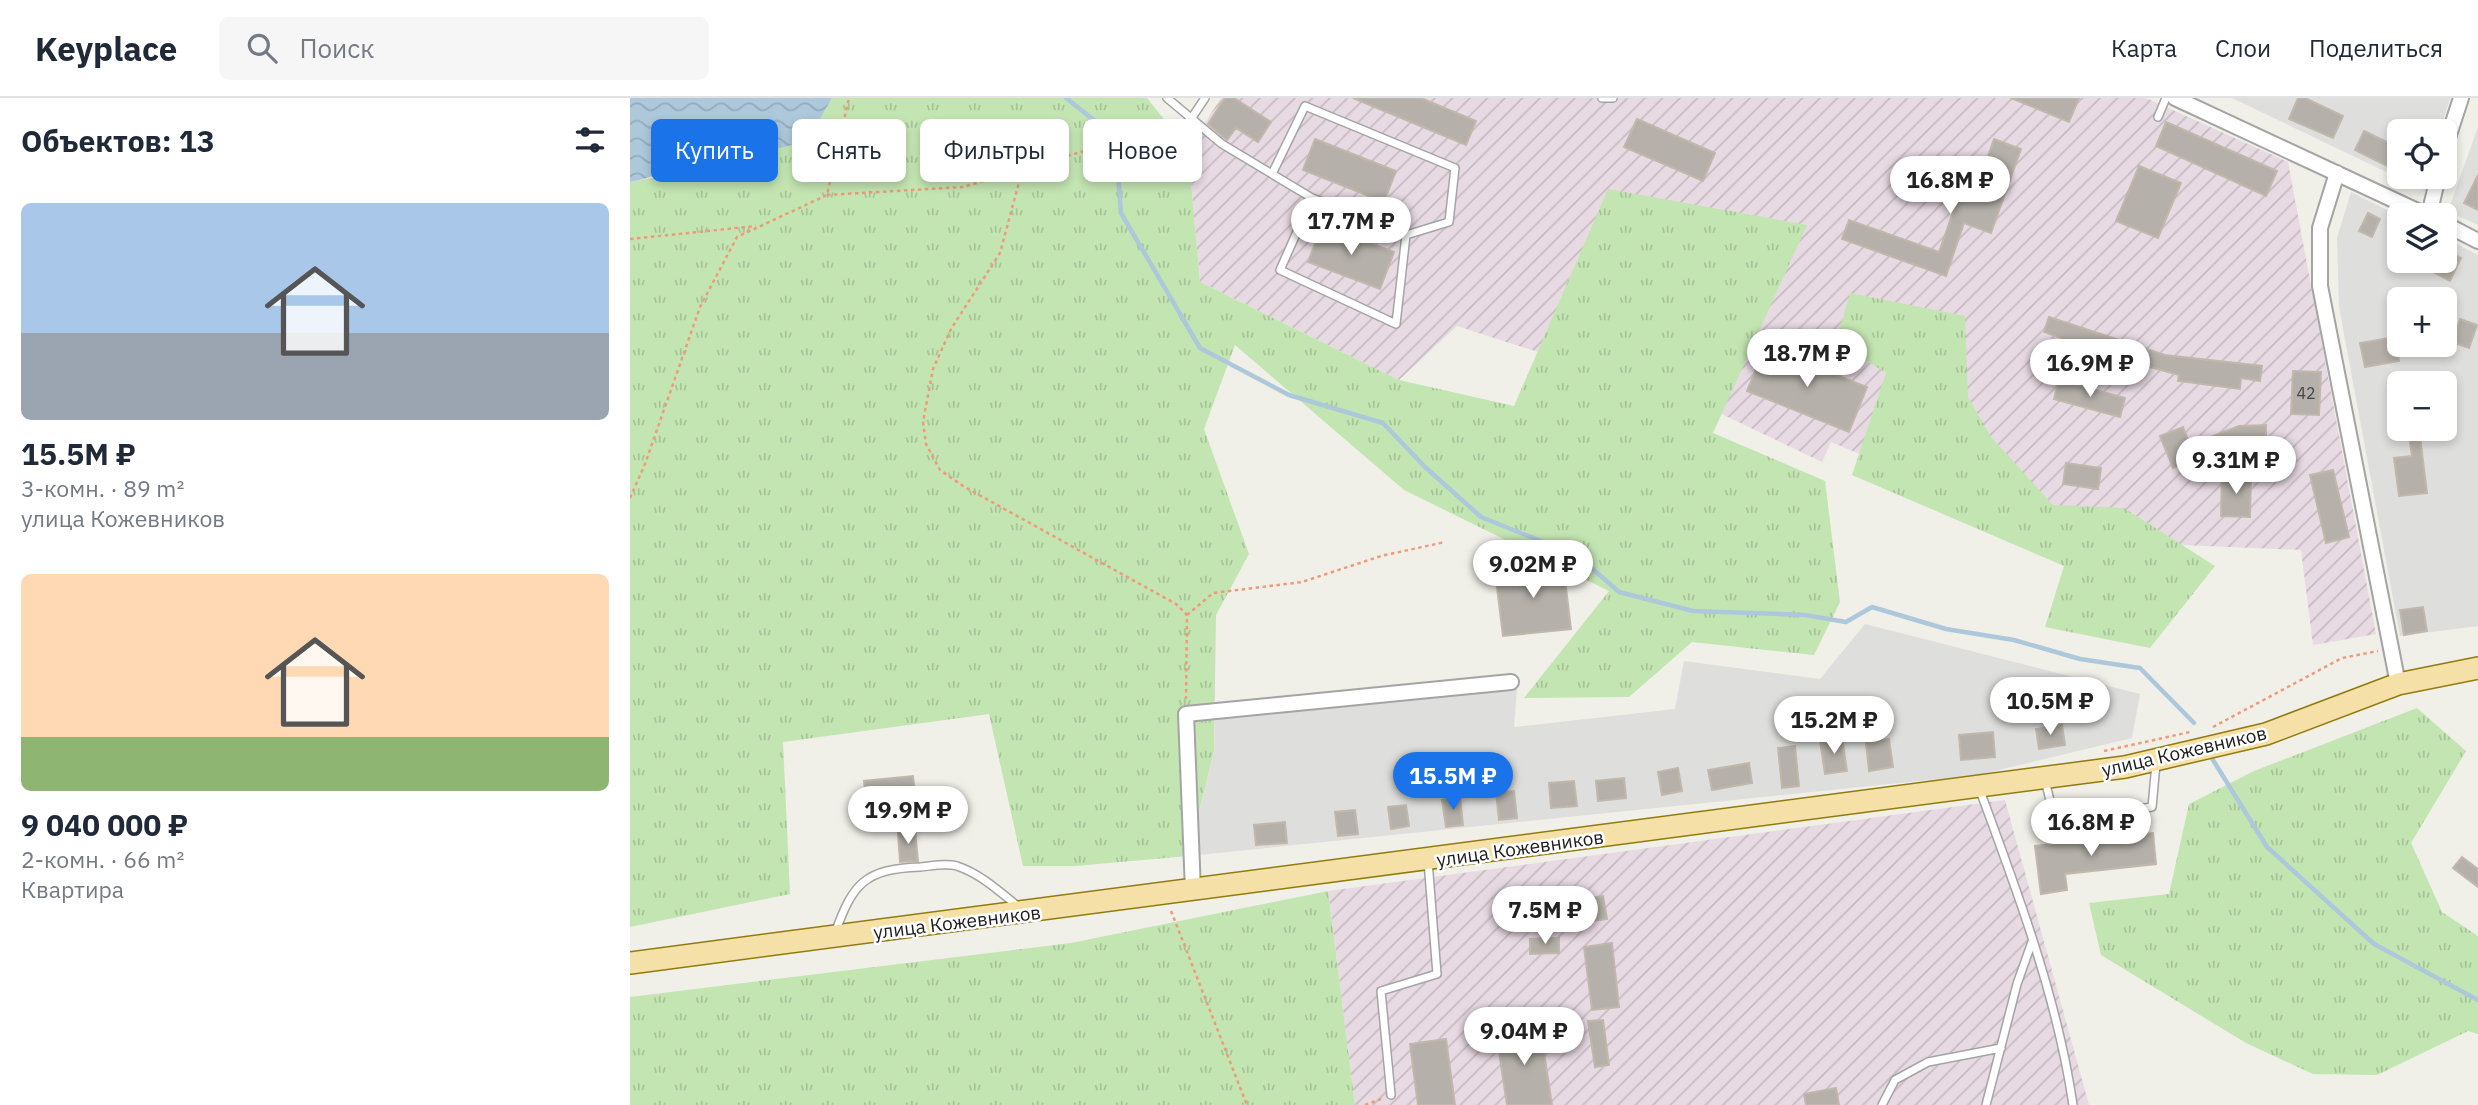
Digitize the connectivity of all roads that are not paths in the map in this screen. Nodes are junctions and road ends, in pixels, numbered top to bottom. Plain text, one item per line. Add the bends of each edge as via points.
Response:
1 (1167, 98) edge
2 (1205, 98) edge
3 (1602, 98) edge
4 (1613, 98) edge
5 (2166, 98) edge
6 (2175, 98) edge
7 (2461, 98) edge
8 (2158, 117) dead end
9 (1191, 119) joint
10 (2454, 119) edge
11 (1202, 128) edge
12 (2337, 173) junction
13 (1272, 174) junction
14 (1312, 198) junction
15 (2401, 203) edge
16 (2457, 230) edge
17 (1406, 235) junction
18 (2478, 241) edge
19 (2478, 668) edge
20 (1511, 682) dead end
21 (2398, 684) junction
22 (2156, 760) junction
23 (2044, 778) junction
24 (1979, 788) junction
25 (1428, 860) junction
26 (1193, 891) junction
27 (1026, 913) junction
28 (834, 937) junction
29 (2033, 941) junction
30 (630, 963) edge
31 (2001, 1048) junction
32 (1391, 1095) road end
33 (1882, 1105) edge
34 (1986, 1105) edge
35 (2073, 1105) edge

1 - 9 lane
2 - 9 lane
3 - 4 lane
5 - 8 lane
6 - 12 street
7 - 10 street
11 - 13 lane
12 - 15 street
12 - 21 street via 2320,228 2320,286
13 - 14 lane
13 - 17 lane via 1305,106 1455,168 1450,222
14 - 17 lane
14 - 17 lane via 1280,270 1396,324
16 - 18 street
19 - 21 main road, улица Кожевников
20 - 26 street via 1186,714
21 - 22 main road, улица Кожевников via 2266,734
22 - 23 main road, улица Кожевников
22 - 23 lane via 2152,807 2055,821
23 - 24 main road, улица Кожевников
24 - 25 main road, улица Кожевников
24 - 29 lane
25 - 26 main road, улица Кожевников
25 - 32 lane via 1437,974 1381,991
26 - 27 main road, улица Кожевников
27 - 28 main road, улица Кожевников
27 - 28 lane via 979,876 954,865 893,868 862,880 846,903
28 - 30 main road, улица Кожевников
29 - 31 lane
29 - 35 lane
31 - 33 lane via 1928,1062 1895,1080
31 - 34 lane

